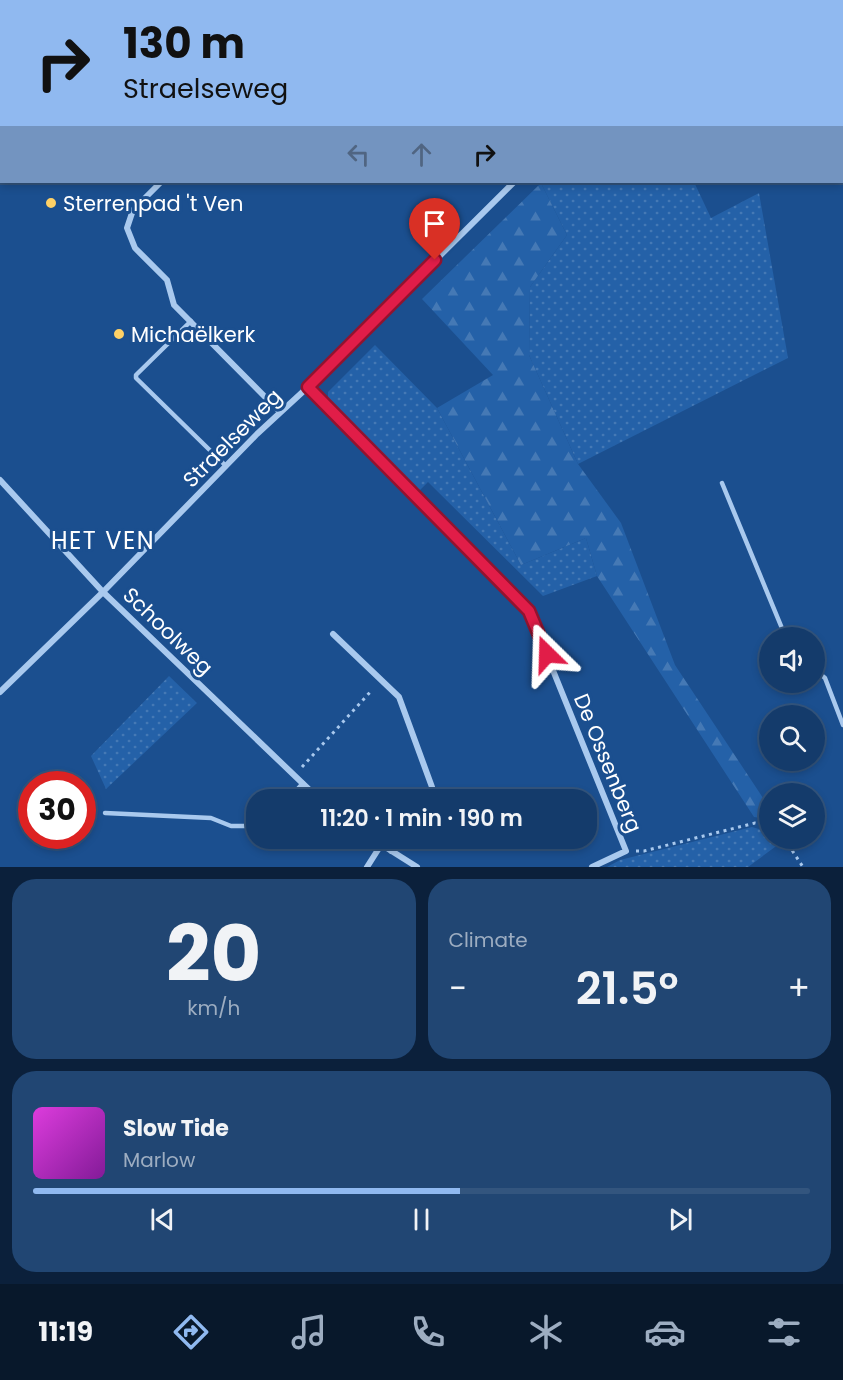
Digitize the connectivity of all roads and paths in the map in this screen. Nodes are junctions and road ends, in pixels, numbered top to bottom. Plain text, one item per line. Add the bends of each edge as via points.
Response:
1 (160, 183) edge
2 (513, 183) edge
3 (190, 321) junction
4 (308, 387) junction
5 (280, 412) junction
6 (226, 466) junction
7 (0, 480) edge
8 (722, 483) dead end
9 (103, 592) junction
10 (781, 627) edge
11 (333, 634) dead end
12 (825, 678) edge
13 (381, 680) junction
14 (0, 692) edge
15 (843, 725) edge
16 (295, 775) junction
17 (303, 783) junction
18 (298, 789) edge
19 (309, 789) edge
20 (431, 789) edge
21 (105, 813) dead end
22 (759, 824) edge
23 (246, 826) edge
24 (378, 849) edge
25 (388, 849) edge
26 (791, 849) edge
27 (391, 851) joint
28 (626, 851) junction
29 (367, 867) edge
30 (417, 867) edge
31 (592, 867) edge
32 (803, 867) edge

1 - 3 street via 133,210 127,228 135,248 167,279 174,305
2 - 4 street, Straelseweg
3 - 5 street
3 - 6 lane via 136,378
4 - 5 street, Straelseweg
4 - 28 street, De Ossenberg via 529,611
5 - 6 street, Straelseweg
6 - 9 street, Straelseweg
7 - 9 street, Schoolweg
8 - 10 lane
9 - 14 street, Straelseweg
9 - 16 street, Schoolweg
11 - 13 street
12 - 15 lane
13 - 16 path
13 - 20 street via 399,697
16 - 17 street, Schoolweg
17 - 18 lane
17 - 19 street, Schoolweg
21 - 23 lane via 211,818 231,826
22 - 28 path via 644,851
24 - 29 street
25 - 27 street
26 - 32 path
27 - 30 street
28 - 31 street, De Ossenberg

